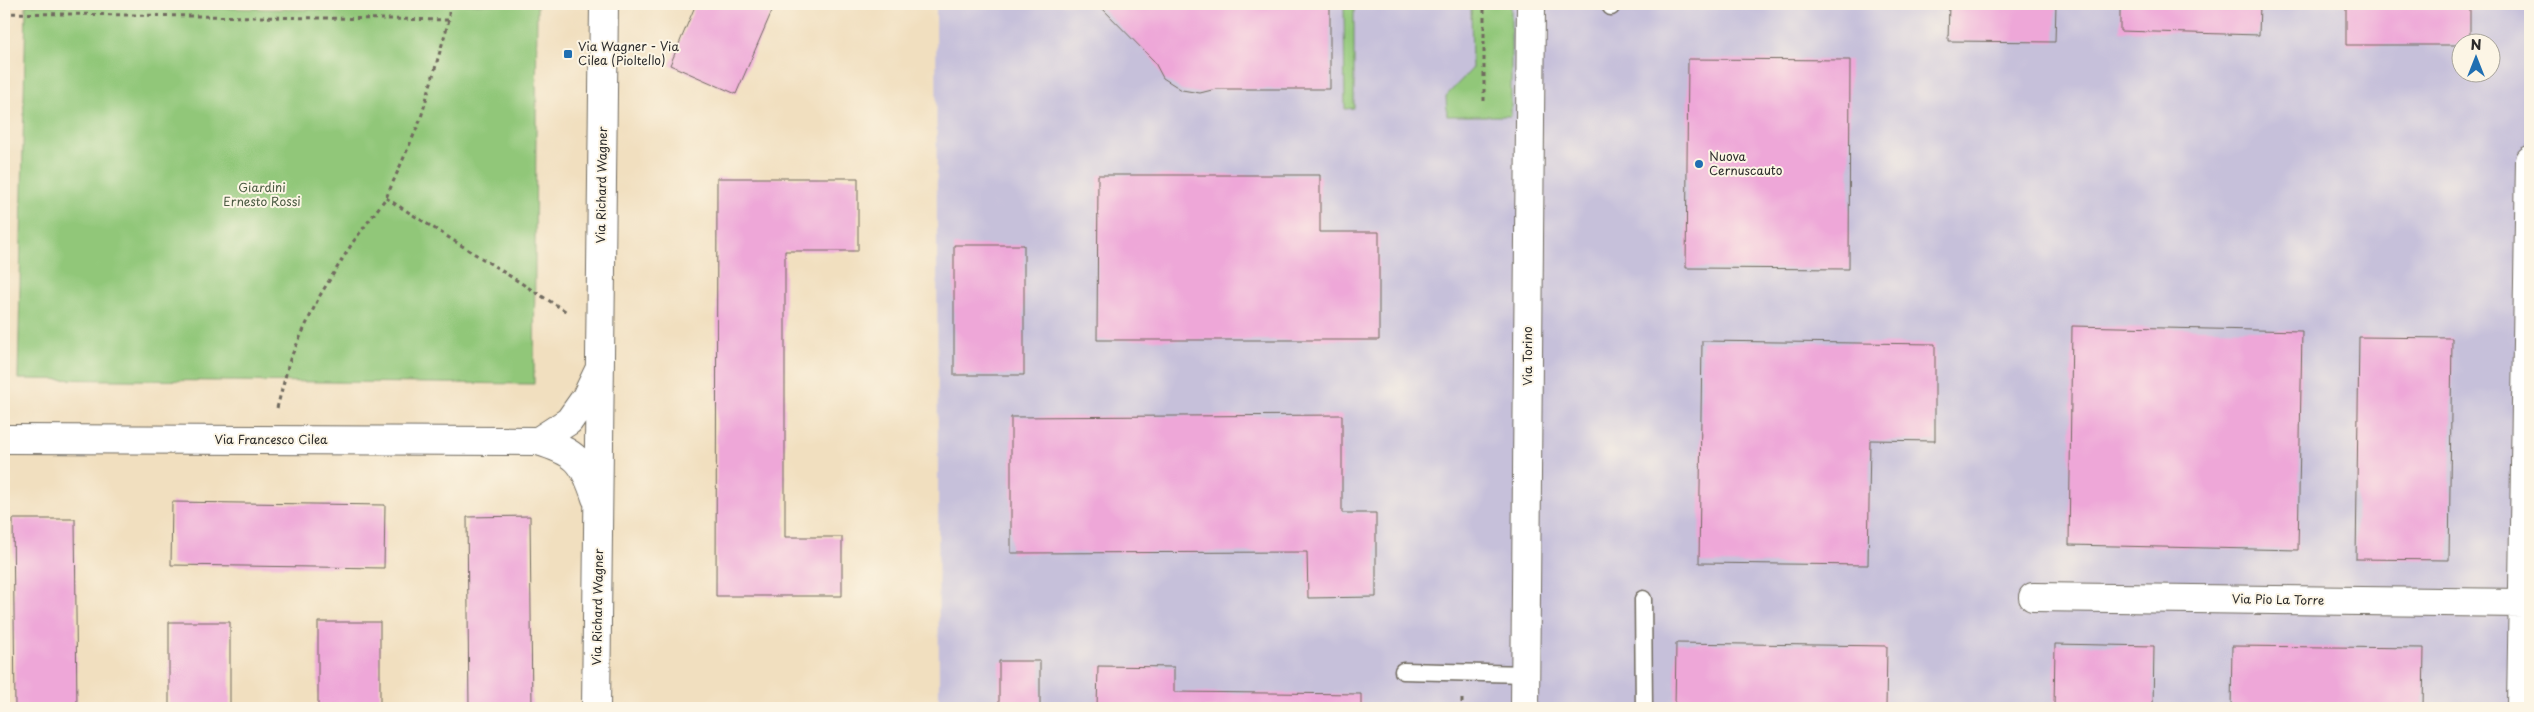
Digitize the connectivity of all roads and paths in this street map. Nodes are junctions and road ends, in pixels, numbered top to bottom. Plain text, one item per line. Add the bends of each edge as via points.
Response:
1 (450, 4) edge
2 (604, 4) edge
3 (1484, 4) edge
4 (1530, 4) edge
5 (4, 13) edge
6 (449, 20) junction
7 (1484, 101) dead end
8 (2530, 160) edge
9 (386, 198) junction
10 (600, 332) junction
11 (600, 366) junction
12 (4, 439) edge
13 (268, 440) junction
14 (538, 441) junction
15 (599, 506) junction
16 (2033, 597) dead end
17 (1643, 599) dead end
18 (2523, 603) junction
19 (1403, 671) dead end
20 (1526, 674) junction
21 (596, 708) edge
22 (1526, 708) edge
23 (1644, 708) edge
24 (2521, 708) edge

1 - 6 path
2 - 10 street, Via Richard Wagner
3 - 7 path
4 - 20 street, Via Torino
5 - 6 path
6 - 9 path via 420,121
8 - 18 street
9 - 10 path
9 - 13 path via 319,296 290,359
10 - 11 street, Via Richard Wagner
11 - 14 street, Via Richard Wagner via 586,397 569,421
11 - 15 street, Via Richard Wagner
12 - 13 street, Via Francesco Cilea
13 - 14 street, Via Francesco Cilea
14 - 15 street, Via Richard Wagner via 564,449 588,471
15 - 21 street, Via Richard Wagner
16 - 18 street, Via Pio La Torre
17 - 23 lane
18 - 24 street
19 - 20 lane
20 - 22 street, Via Torino

